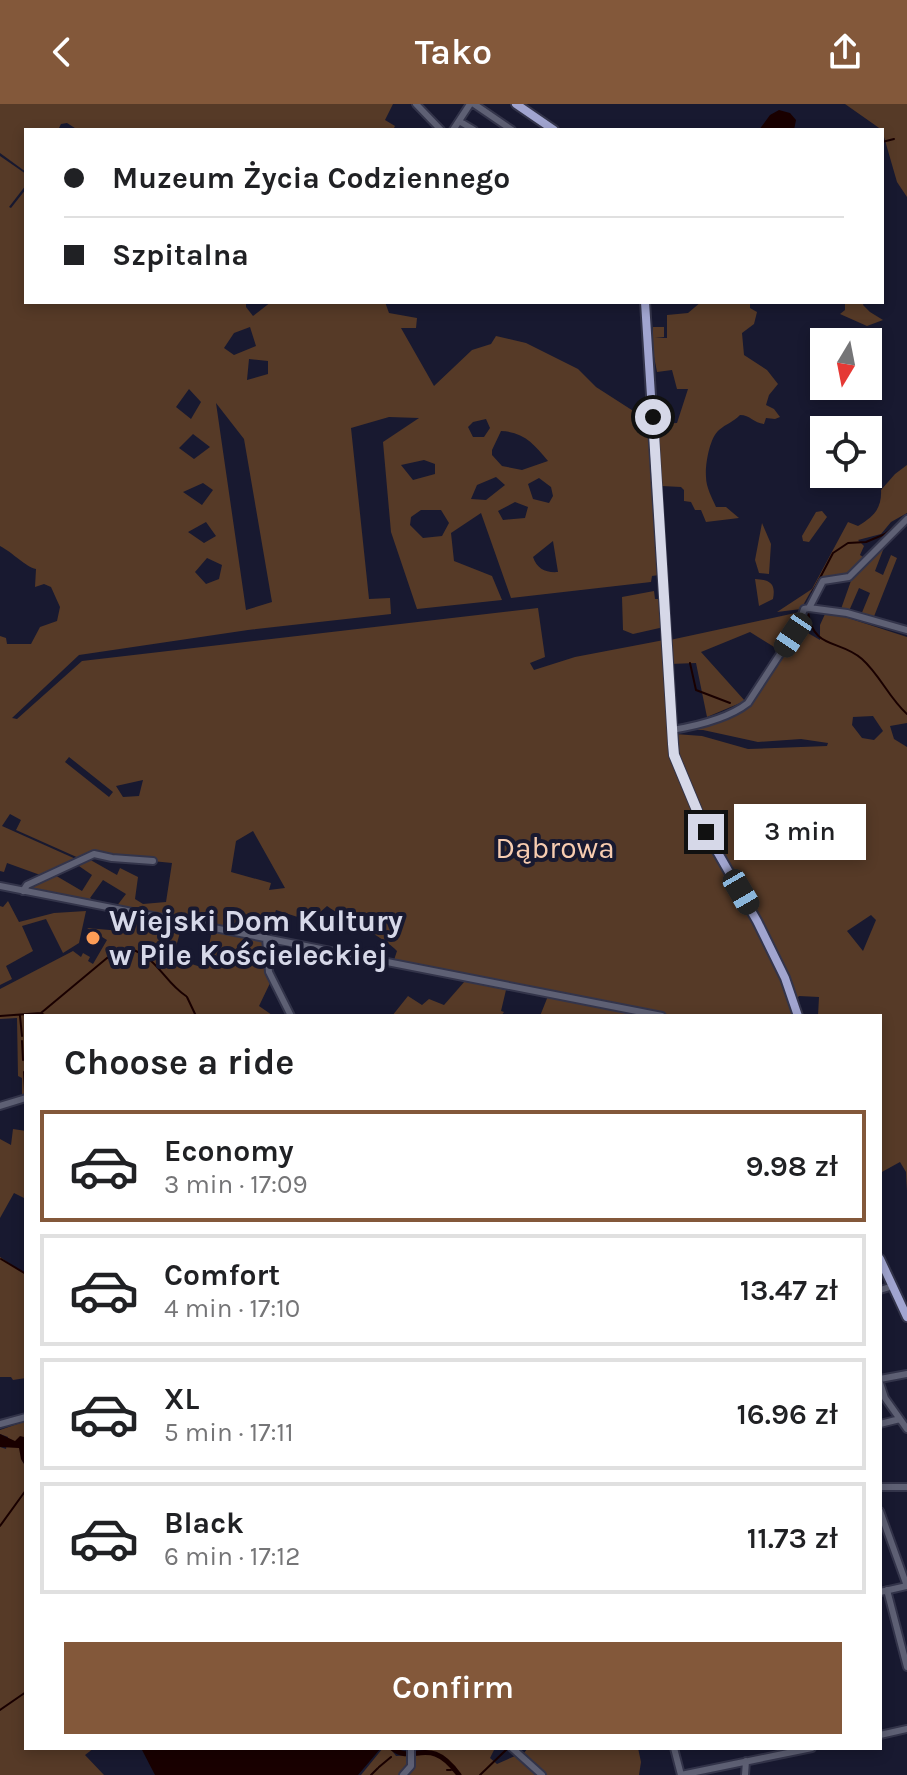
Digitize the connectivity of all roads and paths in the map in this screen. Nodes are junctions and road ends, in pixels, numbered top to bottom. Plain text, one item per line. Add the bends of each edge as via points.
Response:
1 (416, 104) edge
2 (472, 104) edge
3 (516, 104) edge
4 (536, 104) edge
5 (529, 113) junction
6 (459, 121) junction
7 (439, 128) edge
8 (454, 128) edge
9 (471, 128) edge
10 (509, 128) edge
11 (551, 128) edge
12 (645, 304) edge
13 (907, 519) edge
14 (809, 608) junction
15 (907, 630) edge
16 (672, 730) junction
17 (153, 861) dead end
18 (0, 886) edge
19 (23, 891) junction
20 (266, 938) junction
21 (290, 1014) edge
22 (652, 1014) edge
23 (798, 1014) edge
24 (24, 1099) edge
25 (0, 1106) edge
26 (882, 1263) edge
27 (893, 1286) junction
28 (882, 1289) edge
29 (905, 1306) edge
30 (907, 1317) edge
31 (907, 1374) edge
32 (882, 1380) edge
33 (882, 1393) edge
34 (24, 1418) edge
35 (900, 1419) junction
36 (0, 1424) edge
37 (882, 1424) edge
38 (907, 1429) edge
39 (882, 1487) edge
40 (907, 1487) edge
41 (882, 1517) edge
42 (907, 1586) edge
43 (883, 1591) edge
44 (907, 1667) edge
45 (907, 1729) edge
46 (882, 1733) edge
47 (514, 1750) edge
48 (675, 1750) edge
49 (802, 1750) edge
50 (411, 1751) edge
51 (746, 1761) junction
52 (403, 1775) edge
53 (542, 1775) edge
54 (681, 1775) edge
55 (745, 1775) edge

1 - 7 street
2 - 6 street
2 - 10 street
3 - 5 main road
4 - 5 street
5 - 11 main road
6 - 8 street
6 - 9 street
12 - 16 main road
13 - 14 street via 849,577 823,581
14 - 15 street
14 - 16 street via 748,703
16 - 23 main road via 674,755 706,832 771,948
17 - 19 street via 94,854
18 - 19 street
19 - 20 street
20 - 21 street via 269,972
20 - 22 street
24 - 25 street
26 - 27 main road
27 - 28 street
27 - 29 main road
29 - 30 main road
31 - 32 street
33 - 35 street
34 - 36 street
35 - 37 street
35 - 38 street
39 - 40 street
41 - 42 street
42 - 43 street
43 - 44 street
45 - 46 street
47 - 53 street
48 - 54 street
49 - 51 street
50 - 52 street via 410,1769
51 - 54 street
51 - 55 street

